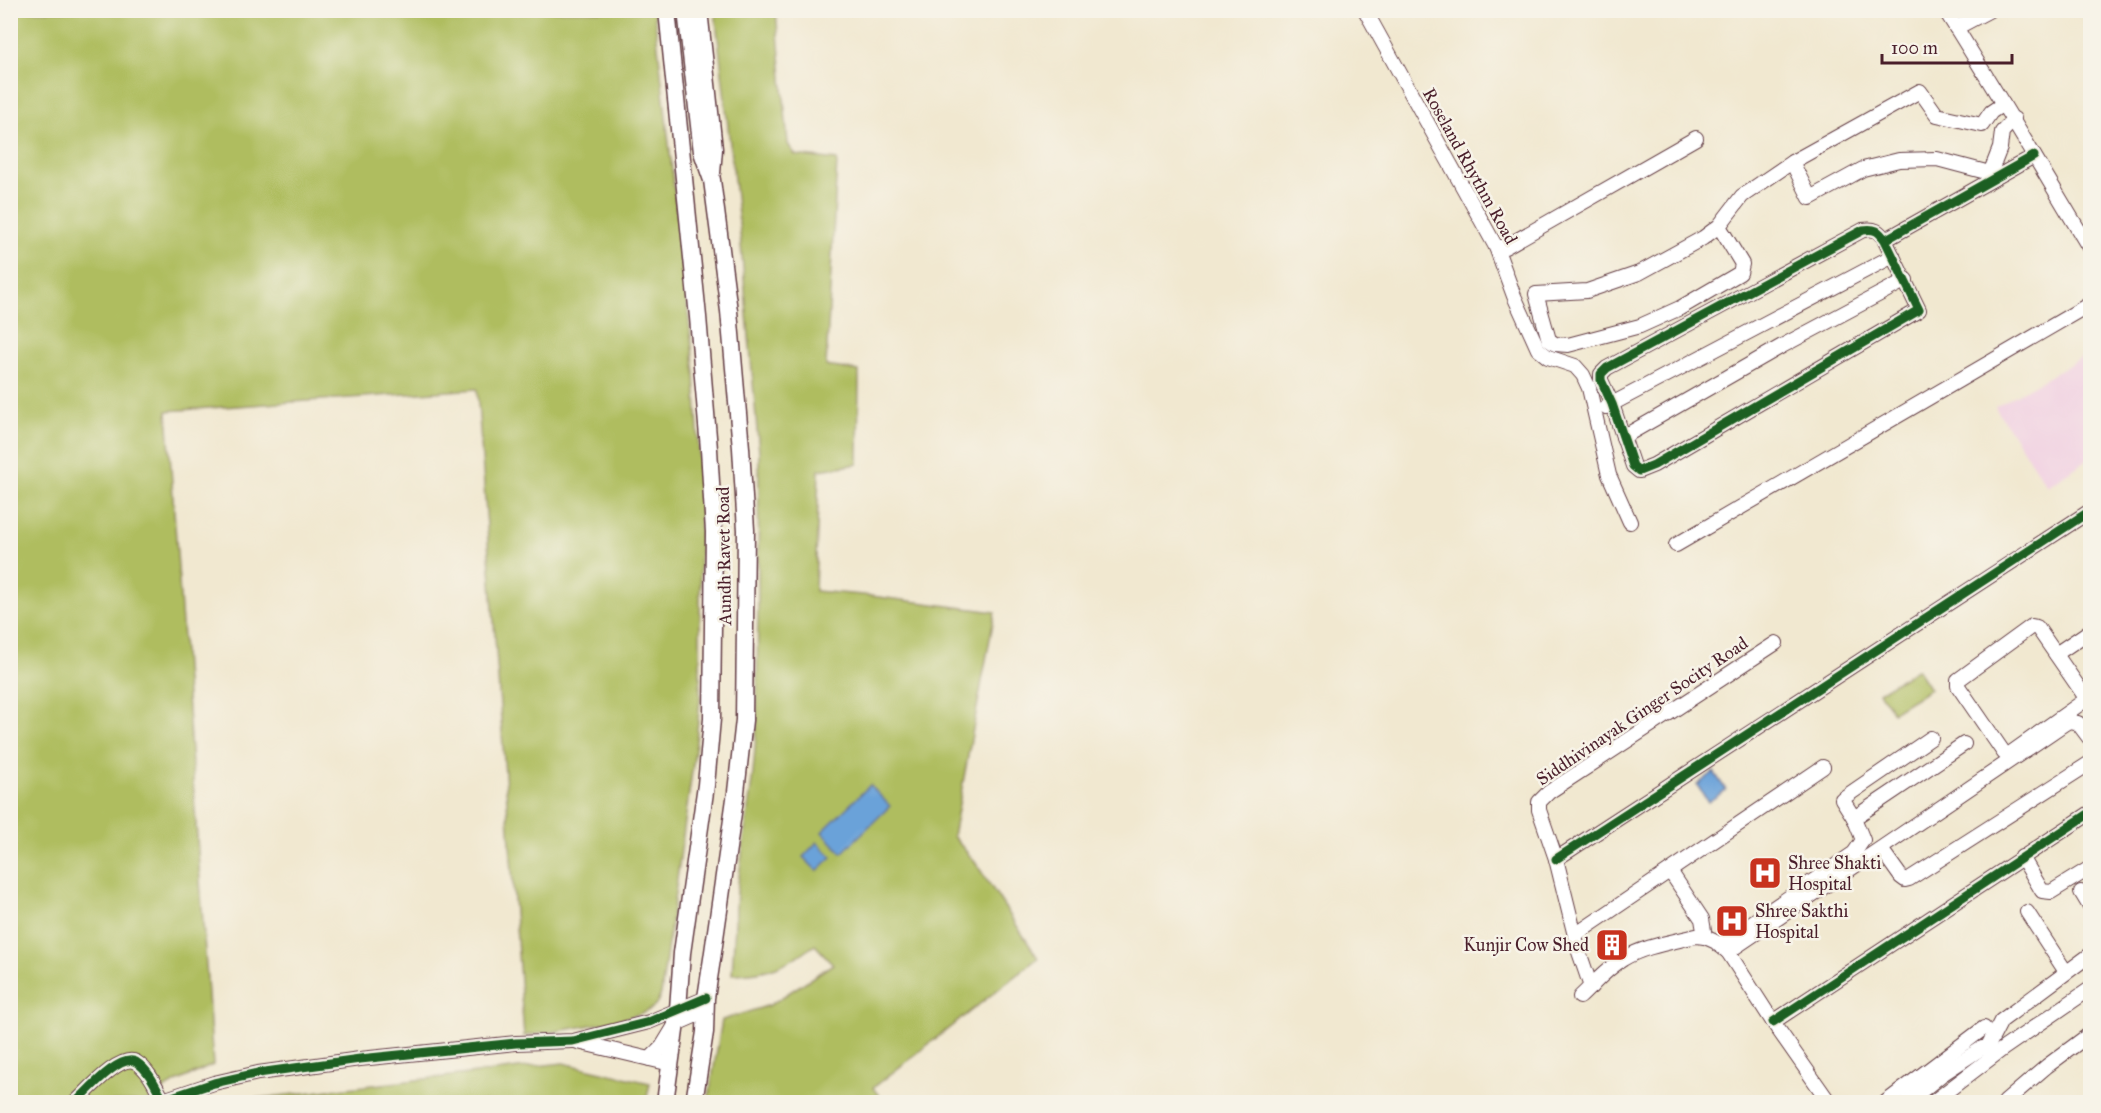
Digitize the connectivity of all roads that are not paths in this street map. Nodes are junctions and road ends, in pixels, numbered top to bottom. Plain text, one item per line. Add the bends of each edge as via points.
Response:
1 (667, 10) edge
2 (686, 10) edge
3 (699, 10) edge
4 (1365, 10) edge
5 (1946, 10) edge
6 (1990, 10) edge
7 (1956, 28) junction
8 (2003, 104) junction
9 (2014, 119) junction
10 (1982, 125) junction
11 (2002, 132) junction
12 (1696, 138) dead end
13 (2034, 156) junction
14 (1792, 162) junction
15 (712, 180) junction
16 (1719, 226) junction
17 (1885, 240) junction
18 (1496, 247) junction
19 (2091, 249) edge
20 (1893, 256) junction
21 (1906, 280) junction
22 (2091, 304) edge
23 (1612, 404) junction
24 (1594, 412) junction
25 (1623, 437) junction
26 (2091, 511) edge
27 (1630, 522) dead end
28 (1676, 545) dead end
29 (2088, 637) edge
30 (1776, 643) dead end
31 (2056, 654) junction
32 (1931, 738) dead end
33 (2091, 739) edge
34 (1964, 744) dead end
35 (2091, 763) edge
36 (1823, 767) dead end
37 (2091, 813) edge
38 (1854, 819) junction
39 (1881, 849) junction
40 (2022, 857) junction
41 (1556, 859) junction
42 (2091, 868) edge
43 (1670, 871) junction
44 (2081, 892) dead end
45 (2091, 907) edge
46 (2027, 912) dead end
47 (1575, 935) junction
48 (1705, 937) junction
49 (1724, 948) junction
50 (2091, 956) edge
51 (2066, 972) junction
52 (1591, 987) junction
53 (2091, 989) edge
54 (1580, 997) dead end
55 (706, 1005) junction
56 (677, 1016) junction
57 (1773, 1022) junction
58 (1984, 1028) dead end
59 (2091, 1034) edge
60 (573, 1041) junction
61 (1990, 1052) junction
62 (650, 1059) junction
63 (671, 1064) junction
64 (76, 1102) edge
65 (665, 1102) edge
66 (694, 1102) edge
67 (1829, 1102) edge
68 (1886, 1102) edge
69 (1908, 1102) edge
70 (1933, 1102) edge
71 (2006, 1102) edge

1 - 56 main road, Aundh Ravet Road via 710,449 714,532 712,719
2 - 15 main road, Aundh Ravet Road via 702,152
3 - 15 main road via 714,149
4 - 18 street, Roseland Rhythm Road
5 - 7 street
6 - 7 street
7 - 8 street
8 - 9 street
8 - 10 street
9 - 11 street
9 - 13 street
10 - 11 street
10 - 14 street via 1937,115 1920,91
11 - 14 street via 1991,171 1936,159 1899,160 1863,169 1810,198
12 - 18 street via 1505,247
13 - 17 street
13 - 19 street
14 - 16 street via 1742,196
15 - 55 main road, Aundh Ravet Road via 729,311 746,530 744,720
16 - 16 street via 1742,264 1740,273 1640,326 1568,345 1549,340 1536,294 1587,291 1639,273
17 - 20 street
17 - 23 street via 1879,231 1863,230 1607,368 1601,380
18 - 24 street, Roseland Rhythm Road via 1538,349 1548,357 1575,366 1589,388
20 - 21 street
20 - 23 street
21 - 25 street
21 - 25 street via 1919,310 1654,465 1639,471 1633,466
22 - 28 street
23 - 24 street
23 - 25 street
24 - 27 street, Roseland Rhythm Road via 1609,475
26 - 41 street
29 - 31 street
30 - 41 street, Siddhivinayak Ginger Socity Road via 1543,796 1539,810
31 - 31 street via 2037,627 2032,626 1958,680 1958,686 2004,753 2008,755 2084,701 2084,695
32 - 38 street via 1842,800
33 - 39 street via 2078,723 2069,721
34 - 38 street
35 - 39 street via 1909,879 1901,877
36 - 43 street
37 - 40 street
38 - 49 street via 1863,840 1858,849
39 - 49 street
40 - 42 street via 2045,893
40 - 57 street
41 - 47 street, Siddhivinayak Ginger Socity Road
43 - 47 street
43 - 48 street via 1702,919
44 - 45 street
46 - 51 street
47 - 52 street, Siddhivinayak Ginger Socity Road
48 - 49 street
48 - 52 street via 1696,936 1625,957
49 - 57 street
50 - 51 street
51 - 61 street via 2001,1021
52 - 54 street
53 - 61 street
55 - 56 street
55 - 66 main road, Aundh Ravet Road
56 - 60 street
56 - 62 street via 662,1047
56 - 63 main road, Aundh Ravet Road
57 - 67 street
58 - 68 street
59 - 71 street
60 - 62 street
60 - 64 street via 516,1043 258,1072 163,1100 144,1069 126,1060
61 - 69 street via 1982,1048
61 - 70 street
62 - 63 street
63 - 65 main road, Aundh Ravet Road

